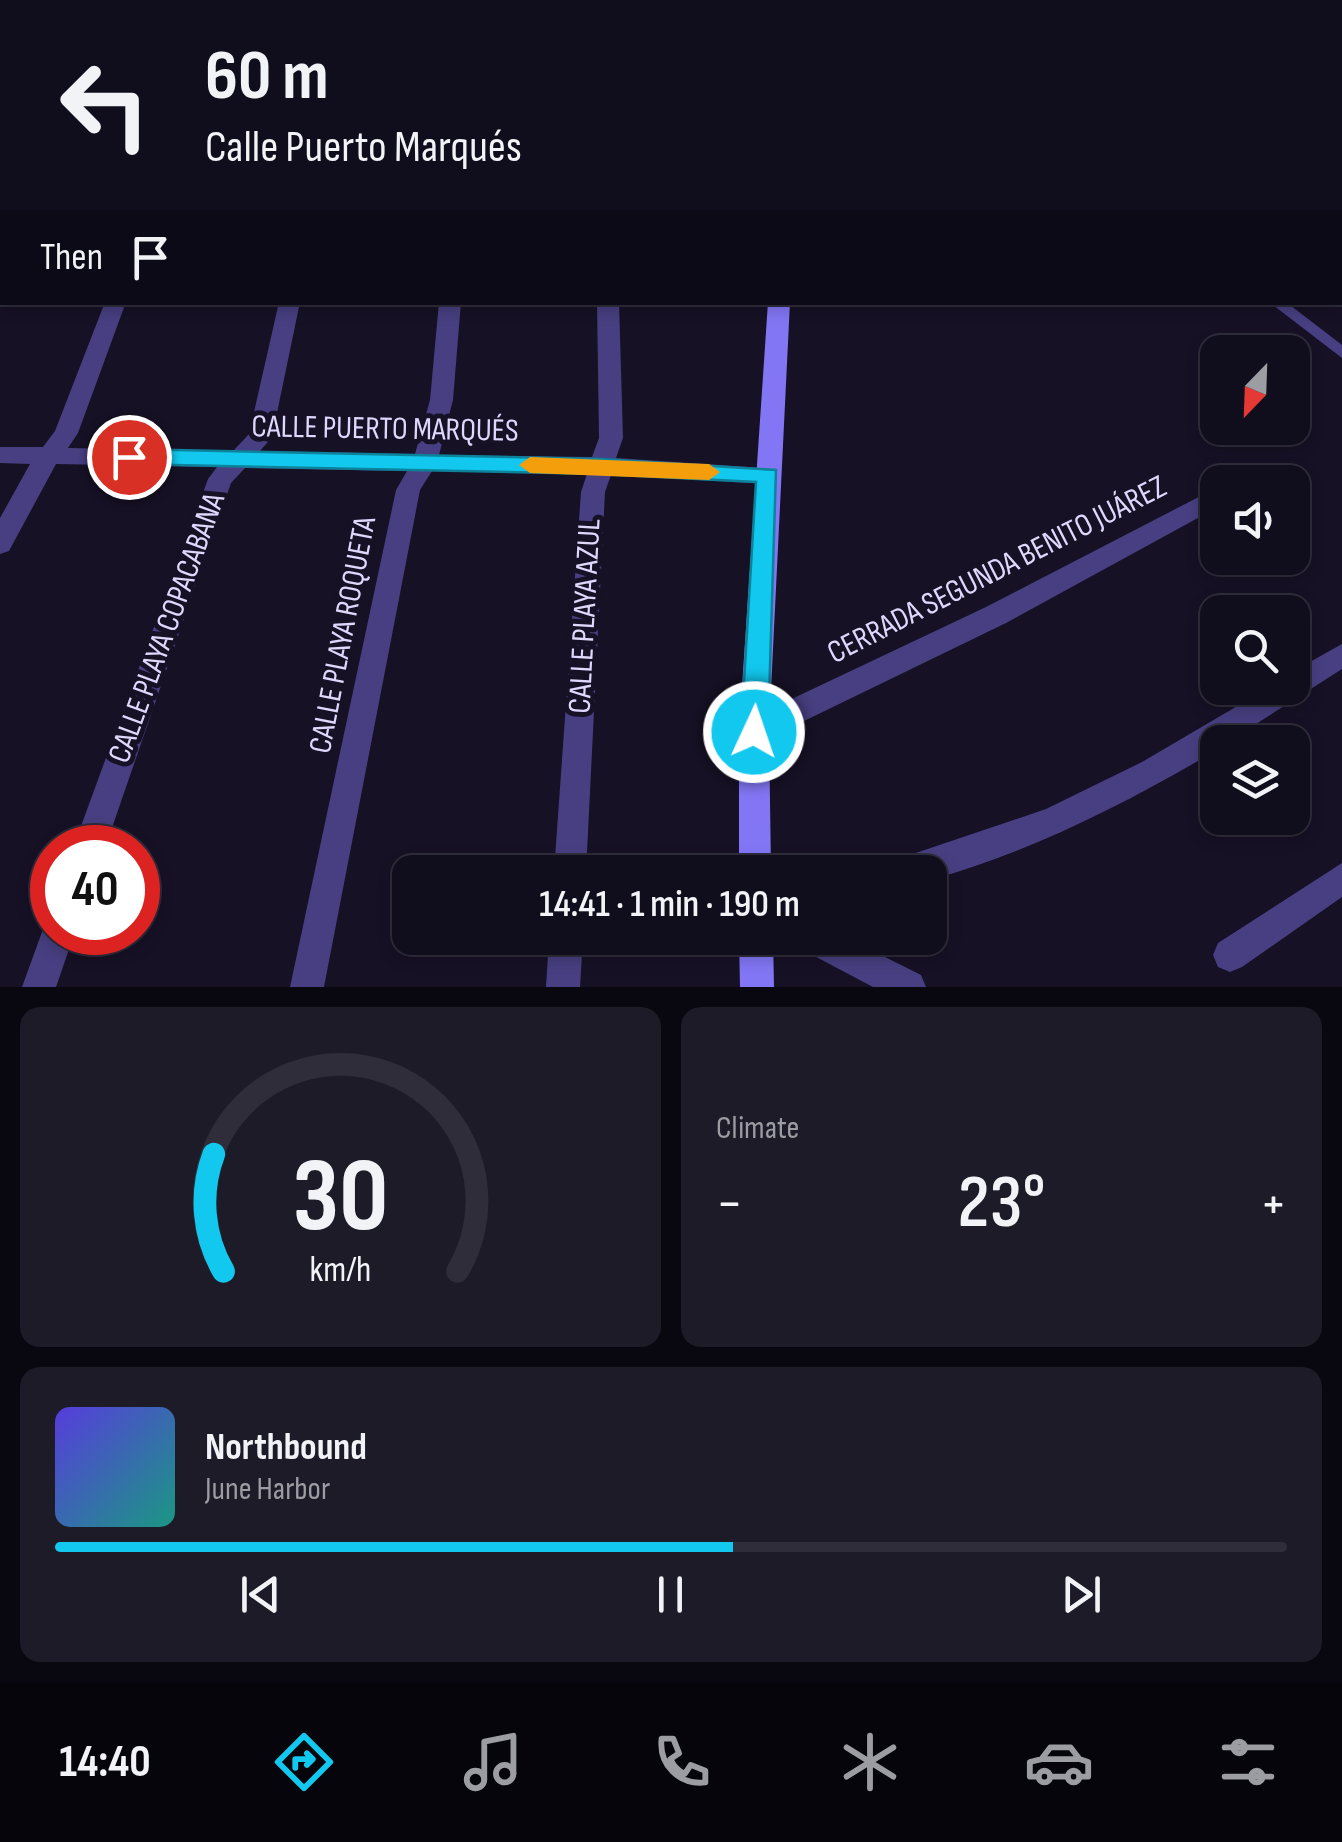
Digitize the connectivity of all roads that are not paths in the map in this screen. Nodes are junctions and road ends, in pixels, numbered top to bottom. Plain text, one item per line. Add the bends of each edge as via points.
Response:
1 (115, 305) edge
2 (289, 305) edge
3 (450, 305) edge
4 (608, 305) edge
5 (779, 305) edge
6 (1280, 305) edge
7 (1342, 353) edge
8 (0, 455) edge
9 (54, 456) junction
10 (242, 458) junction
11 (428, 464) junction
12 (600, 466) junction
13 (768, 475) junction
14 (1200, 506) edge
15 (0, 544) edge
16 (1342, 655) edge
17 (1310, 675) edge
18 (1264, 705) edge
19 (754, 732) junction
20 (97, 825) edge
21 (571, 855) edge
22 (755, 855) edge
23 (947, 859) edge
24 (1342, 878) edge
25 (50, 955) edge
26 (565, 955) edge
27 (756, 955) edge
28 (846, 955) edge
29 (1230, 956) dead end
30 (39, 987) edge
31 (307, 987) edge
32 (562, 987) edge
33 (757, 987) edge
34 (909, 987) edge

1 - 9 street
2 - 10 street, CALLE PLAYA COPACABANA via 260,437
3 - 11 street, CALLE PLAYA ROQUETA via 437,437
4 - 12 street, CALLE PLAYA AZUL via 612,438
5 - 13 street
6 - 7 lane
8 - 9 street, CALLE PUERTO MARQUÉS
9 - 10 street, CALLE PUERTO MARQUÉS
9 - 15 street via 33,478
10 - 11 street, CALLE PUERTO MARQUÉS
10 - 20 street, CALLE PLAYA COPACABANA via 220,479
11 - 12 street, CALLE PUERTO MARQUÉS
11 - 31 street, CALLE PLAYA ROQUETA via 408,490
12 - 13 street, CALLE PUERTO MARQUÉS
12 - 21 street, CALLE PLAYA AZUL via 592,492
13 - 19 street
14 - 19 street, CERRADA SEGUNDA BENITO JUÁREZ via 996,615
16 - 17 street
18 - 23 street via 1168,766 1039,831
19 - 22 street
24 - 29 street
25 - 30 street
26 - 32 street
27 - 33 street
28 - 34 street

